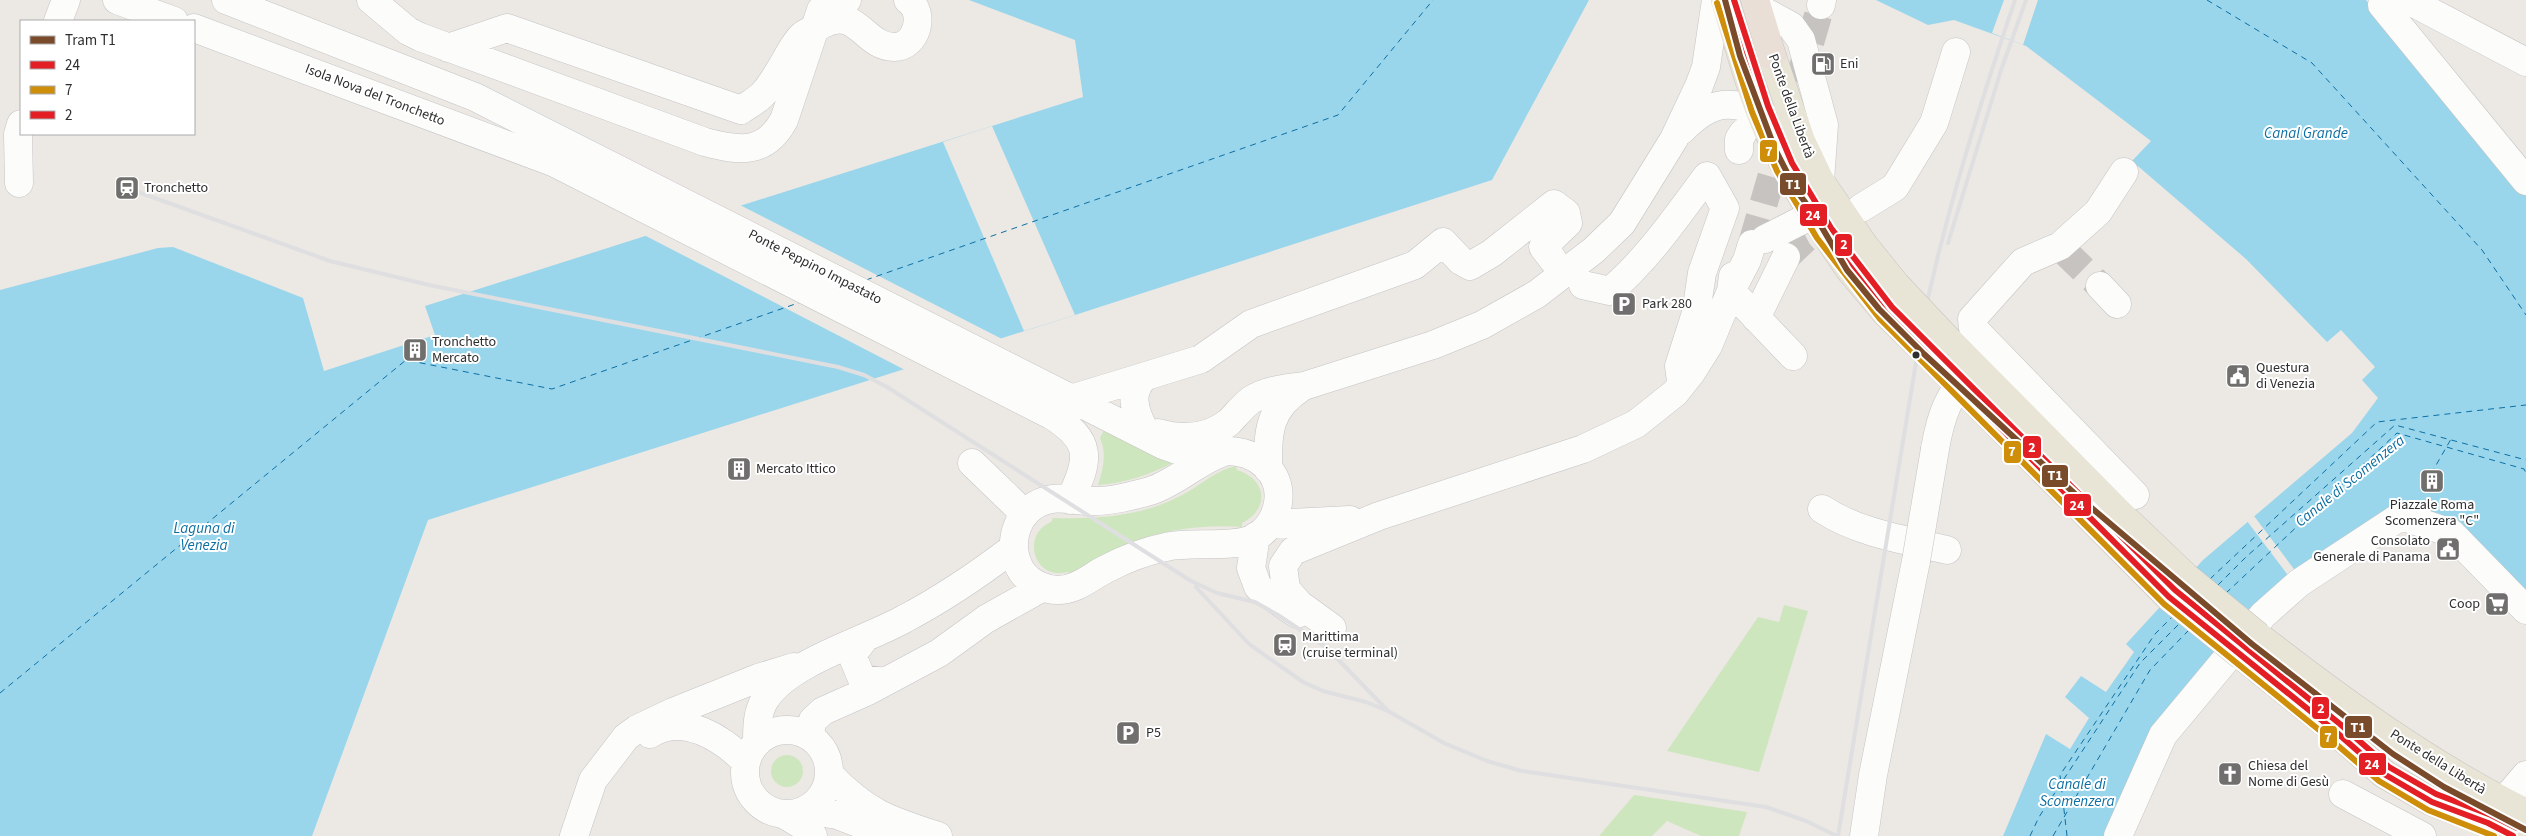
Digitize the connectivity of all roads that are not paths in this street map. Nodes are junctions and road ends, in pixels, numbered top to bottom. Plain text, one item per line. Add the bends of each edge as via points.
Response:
1 (66, 0) edge
2 (117, 0) edge
3 (226, 0) edge
4 (371, 0) edge
5 (847, 0) edge
6 (908, 0) edge
7 (1716, 0) edge
8 (1725, 0) edge
9 (2395, 2) edge
10 (1756, 4) edge
11 (58, 20) edge
12 (171, 20) edge
13 (195, 28) edge
14 (816, 28) junction
15 (448, 48) junction
16 (1956, 52) dead end
17 (1742, 56) junction
18 (1772, 56) joint
19 (2526, 62) edge
20 (1702, 81) junction
21 (1762, 113) junction
22 (20, 127) edge
23 (1674, 139) junction
24 (561, 152) junction
25 (2124, 172) dead end
26 (1820, 181) junction
27 (2526, 181) edge
28 (19, 183) dead end
29 (1861, 208) tunnel mouth
30 (1814, 214) junction
31 (1548, 254) dead end
32 (1786, 257) tunnel mouth
33 (1583, 285) dead end
34 (1731, 291) junction
35 (1756, 318) junction
36 (1793, 356) dead end
37 (1957, 372) junction
38 (1146, 376) junction
39 (1681, 385) junction
40 (1304, 386) junction
41 (1062, 402) junction
42 (1274, 413) junction
43 (1137, 428) junction
44 (1218, 454) junction
45 (972, 463) dead end
46 (1268, 468) junction
47 (2134, 497) junction
48 (1070, 500) junction
49 (1822, 509) dead end
50 (1025, 514) junction
51 (1380, 516) junction
52 (1263, 530) junction
53 (1013, 548) junction
54 (1947, 550) dead end
55 (1043, 587) junction
56 (2177, 587) junction
57 (2526, 610) edge
58 (866, 638) junction
59 (2250, 646) junction
60 (810, 662) junction
61 (885, 682) junction
62 (673, 712) junction
63 (809, 736) junction
64 (752, 752) junction
65 (829, 774) junction
66 (2526, 775) edge
67 (2343, 794) dead end
68 (2514, 807) edge
69 (794, 812) junction
70 (574, 836) edge
71 (590, 836) edge
72 (813, 836) edge
73 (893, 836) edge
74 (938, 836) edge
75 (1864, 836) edge
76 (2118, 836) edge
77 (2422, 836) edge
78 (2513, 836) edge

1 - 11 street
2 - 12 street
3 - 24 street via 475,97
4 - 15 street via 408,31
5 - 14 street via 821,10
6 - 14 street via 917,9 917,26 912,39 900,46 879,44 861,27 847,20
7 - 20 street
8 - 17 main road, Ponte della Libertà
9 - 19 street
9 - 27 street
10 - 18 highway, Ponte della Libertà
10 - 26 street via 1790,26 1801,40 1824,125
13 - 24 street, Isola Nova del Tronchetto
14 - 15 street via 802,36 762,95 741,110 507,28
14 - 15 street via 781,126 762,144 747,149 705,142
16 - 29 street via 1934,123 1895,187
17 - 20 street via 1725,55 1714,60
17 - 21 main road, Ponte della Libertà
17 - 26 main road via 1766,70 1797,147
18 - 26 main road, Ponte della Libertà via 1801,141
20 - 23 street
21 - 23 street via 1739,105 1718,105 1696,116
21 - 30 main road, Ponte della Libertà via 1783,162
22 - 28 street
23 - 40 street via 1622,223 1594,250 1537,294 1508,312 1449,340
24 - 41 street, Ponte Peppino Impastato
25 - 47 street via 2098,212 2062,248 2023,262 1972,319 1973,328
26 - 37 main road, Ponte della Libertà, bridge via 1896,285 1948,340
30 - 34 street via 1753,237 1747,260
30 - 37 main road, Ponte della Libertà, bridge via 1849,269 1886,313
31 - 38 street via 1568,223 1566,214 1554,204 1492,253 1470,266 1461,262 1443,242 1415,265 1251,324 1200,359
32 - 35 street
33 - 39 street via 1610,291 1623,280 1707,176 1725,208 1702,273 1696,313 1679,366
34 - 35 street
34 - 39 street via 1708,346
35 - 36 street
37 - 47 main road, Ponte della Libertà
37 - 56 main road, Ponte della Libertà
37 - 75 street, bridge via 1942,412
38 - 41 street
38 - 43 street via 1139,382 1134,396
39 - 51 street via 1655,410 1612,437
40 - 42 street via 1287,397
40 - 43 street via 1280,389 1252,400 1218,429 1200,436 1176,436
41 - 43 street
41 - 48 street via 1069,427 1084,448 1083,472
42 - 44 street
42 - 46 street
43 - 44 street via 1184,454 1198,458
44 - 46 street via 1252,455
44 - 48 street via 1174,480 1137,494 1096,501
45 - 50 street
46 - 52 street via 1275,480 1278,496 1276,512
47 - 56 main road, Ponte della Libertà
48 - 50 street via 1053,499
49 - 54 street via 1860,527
50 - 53 street via 1015,532
51 - 52 street
51 - 52 street via 1293,552 1283,566 1286,589 1336,636 1258,587 1251,568
52 - 55 street via 1240,542 1167,547 1122,561 1074,587 1058,590
53 - 55 street via 1024,574
53 - 58 street via 936,601
55 - 61 street
56 - 59 main road, Ponte della Libertà, bridge
57 - 76 street via 2451,533 2401,516 2296,580 2263,615 2163,735
58 - 60 street
58 - 61 street via 852,655 862,679
59 - 68 main road, Ponte della Libertà
59 - 78 main road, Ponte della Libertà via 2384,774 2432,802
60 - 62 street via 758,678
60 - 64 street via 779,684 766,698
61 - 63 street via 821,712 813,720
62 - 64 street via 714,718
62 - 70 street via 637,729 616,749 593,780
63 - 64 street via 791,730 773,732
63 - 65 street via 822,748
64 - 69 street via 745,776 752,796 769,810
64 - 71 street via 702,732 670,726 652,732 624,758 606,792
65 - 69 street via 822,795
65 - 74 street via 872,812 889,821
66 - 68 street
67 - 77 street
69 - 72 street
69 - 73 street via 837,814

